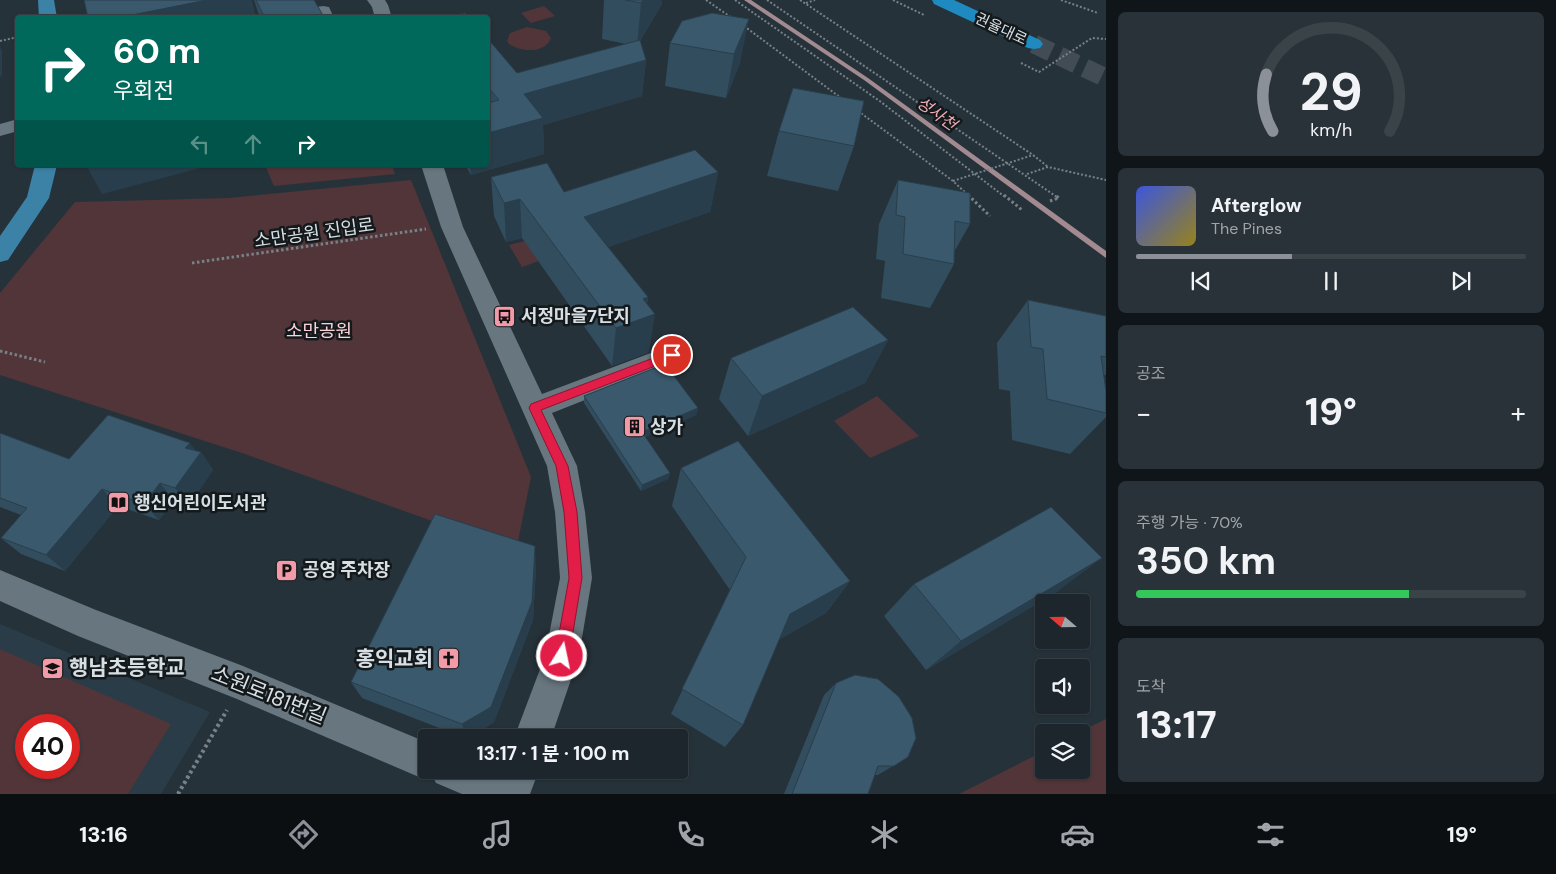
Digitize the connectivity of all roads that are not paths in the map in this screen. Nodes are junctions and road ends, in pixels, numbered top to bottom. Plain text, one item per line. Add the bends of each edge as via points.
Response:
1 (46, 0) edge
2 (375, 0) edge
3 (940, 0) edge
4 (272, 13) edge
5 (48, 15) edge
6 (325, 15) edge
7 (383, 15) edge
8 (1034, 44) tunnel mouth
9 (15, 126) edge
10 (0, 130) edge
11 (46, 167) edge
12 (433, 167) edge
13 (0, 254) edge
14 (672, 355) dead end
15 (535, 408) junction
16 (0, 585) edge
17 (535, 729) edge
18 (418, 758) edge
19 (472, 779) edge
20 (516, 779) edge
21 (510, 794) edge

1 - 5 main road
2 - 7 street
3 - 8 highway, 권율대로
4 - 6 street via 323,11
9 - 10 street
11 - 13 main road via 38,198
12 - 15 street via 452,227
14 - 15 street
15 - 17 street via 562,466 576,578 562,656
16 - 18 street, 소원로181번길
19 - 21 street
20 - 21 street

